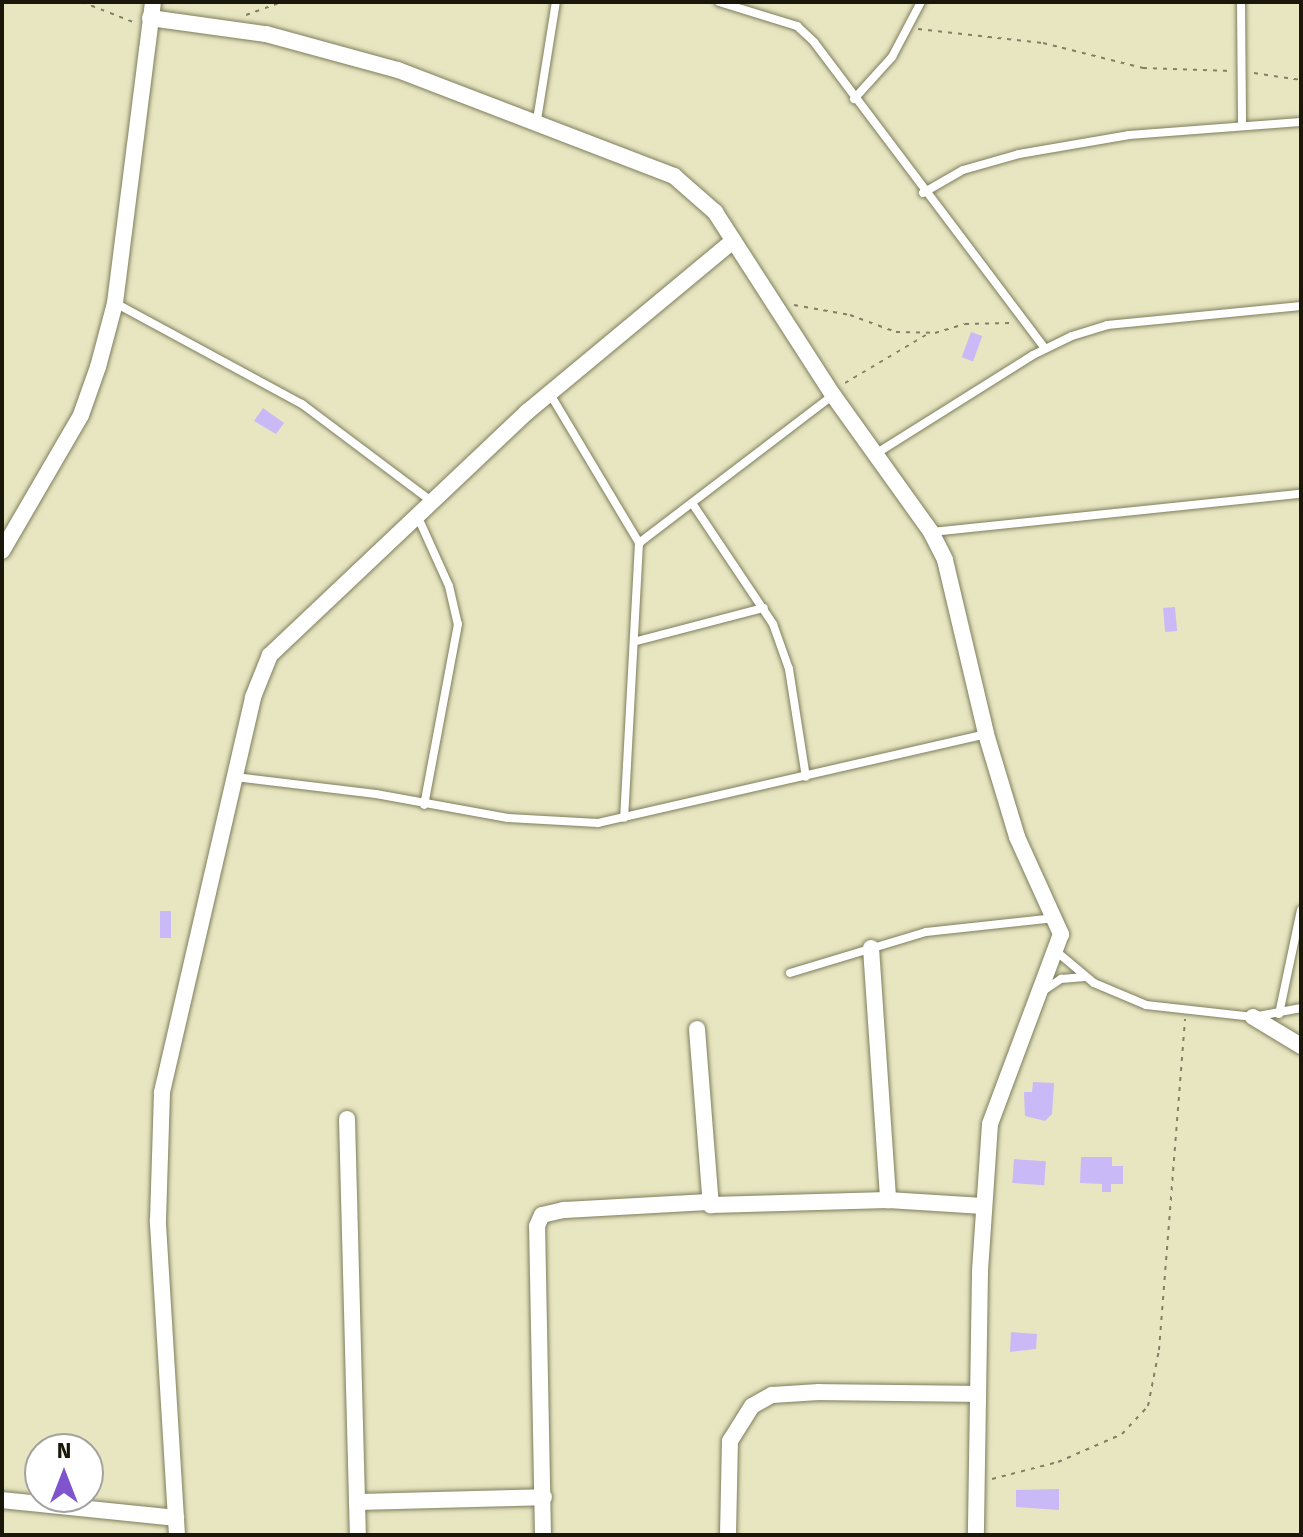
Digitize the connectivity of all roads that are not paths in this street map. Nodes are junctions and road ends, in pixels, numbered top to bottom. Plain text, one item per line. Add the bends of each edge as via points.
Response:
1 (556, 2) edge
2 (719, 2) edge
3 (921, 2) edge
4 (1241, 2) edge
5 (150, 14) edge
6 (854, 99) junction
7 (537, 120) junction
8 (1301, 122) edge
9 (1242, 124) junction
10 (923, 193) junction
11 (733, 241) junction
12 (115, 303) junction
13 (1301, 306) edge
14 (1045, 349) junction
15 (832, 393) junction
16 (550, 394) junction
17 (877, 453) junction
18 (1301, 494) edge
19 (430, 500) junction
20 (692, 503) junction
21 (416, 513) junction
22 (931, 532) junction
23 (639, 543) junction
24 (2, 551) edge
25 (764, 608) junction
26 (637, 641) junction
27 (986, 734) junction
28 (235, 777) junction
29 (806, 777) junction
30 (424, 805) junction
31 (624, 818) junction
32 (1301, 910) edge
33 (1056, 918) junction
34 (871, 948) junction
35 (1057, 952) junction
36 (790, 973) dead end
37 (1086, 976) junction
38 (1042, 991) junction
39 (1301, 1008) edge
40 (1279, 1014) junction
41 (1253, 1017) junction
42 (697, 1029) dead end
43 (1301, 1046) edge
44 (347, 1119) dead end
45 (888, 1200) junction
46 (709, 1202) junction
47 (983, 1206) junction
48 (977, 1394) junction
49 (544, 1497) junction
50 (2, 1500) edge
51 (357, 1502) junction
52 (176, 1527) edge
53 (358, 1535) edge
54 (543, 1535) edge
55 (728, 1535) edge
56 (976, 1535) edge

1 - 7 lane
2 - 6 lane via 797,26
3 - 6 lane via 892,57
4 - 9 lane
5 - 7 street via 327,50
5 - 12 street
6 - 10 lane
7 - 11 street via 674,176 696,191
8 - 9 lane
9 - 10 lane via 1129,135 1019,154 963,170
10 - 14 lane
11 - 15 street
11 - 16 street
12 - 19 lane via 302,404
12 - 24 street via 81,415
13 - 14 lane via 1107,325
14 - 17 lane
15 - 17 street
15 - 20 lane
16 - 19 street
16 - 23 lane
17 - 22 street
18 - 22 lane
19 - 21 street
20 - 23 lane
20 - 25 lane
21 - 28 street via 270,655 253,697
21 - 30 lane via 449,586 458,624
22 - 27 street via 945,560
23 - 26 lane
25 - 26 lane
25 - 29 lane via 789,669
26 - 31 lane
27 - 29 lane
27 - 33 street via 1017,837
28 - 30 lane
28 - 52 street via 162,1092 158,1220
29 - 31 lane
30 - 31 lane via 567,823
32 - 40 lane
33 - 34 lane via 926,932
33 - 35 street via 1061,934
34 - 36 lane
34 - 45 street
35 - 37 lane
35 - 38 street
37 - 38 lane via 1061,979
37 - 41 lane via 1131,1001
38 - 47 street via 990,1124
39 - 40 lane
40 - 41 lane
41 - 43 street
42 - 46 street
44 - 51 street
45 - 46 street
45 - 47 street
46 - 49 street via 542,1215 537,1226 536,1328
47 - 48 street
48 - 55 street via 803,1393 772,1395 752,1406 730,1441
48 - 56 street
49 - 51 street
49 - 54 street
50 - 52 street
51 - 53 street

